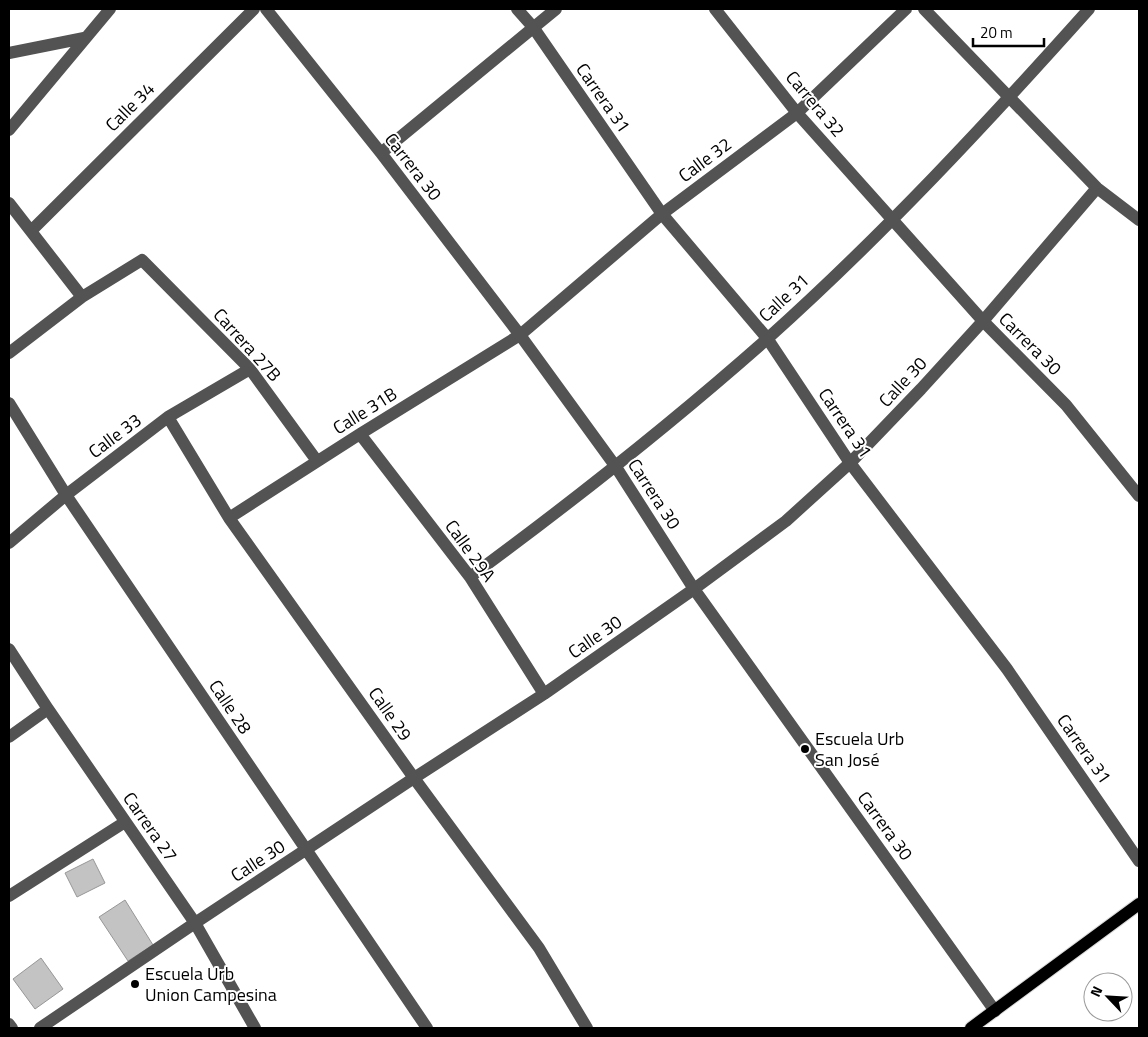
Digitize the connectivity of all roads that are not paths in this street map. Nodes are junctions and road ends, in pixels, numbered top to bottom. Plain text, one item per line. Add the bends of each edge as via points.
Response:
1 (110, 9) edge
2 (254, 9) edge
3 (266, 9) edge
4 (517, 9) edge
5 (556, 9) edge
6 (715, 9) edge
7 (906, 9) edge
8 (924, 9) edge
9 (1090, 9) edge
10 (533, 27) junction
11 (84, 38) junction
12 (9, 53) edge
13 (1010, 98) junction
14 (797, 112) junction
15 (9, 130) edge
16 (381, 153) junction
17 (1097, 188) junction
18 (9, 203) edge
19 (662, 214) junction
20 (893, 219) junction
21 (1139, 220) edge
22 (31, 231) junction
23 (82, 297) junction
24 (983, 321) junction
25 (520, 335) junction
26 (767, 338) junction
27 (9, 353) edge
28 (250, 369) junction
29 (9, 403) edge
30 (168, 417) junction
31 (360, 434) junction
32 (317, 461) junction
33 (850, 463) junction
34 (616, 467) junction
35 (66, 495) junction
36 (1139, 496) edge
37 (229, 518) junction
38 (9, 543) edge
39 (470, 577) junction
40 (694, 589) junction
41 (9, 649) edge
42 (544, 694) junction
43 (48, 709) junction
44 (9, 737) edge
45 (414, 778) junction
46 (125, 822) junction
47 (306, 850) junction
48 (1139, 861) edge
49 (9, 896) edge
50 (1139, 904) edge
51 (195, 923) junction
52 (995, 1011) junction
53 (9, 1024) edge
54 (12, 1028) edge
55 (40, 1028) edge
56 (255, 1028) edge
57 (427, 1028) edge
58 (587, 1028) edge
59 (971, 1028) edge

1 - 11 street
2 - 22 street, Calle 34
3 - 16 street, Carrera 30
4 - 10 street, Carrera 31
5 - 10 street
6 - 14 street, Carrera 32
7 - 14 street, Calle 32
8 - 13 street
9 - 13 street, Calle 31
10 - 16 street
10 - 19 street, Carrera 31
11 - 12 street
11 - 15 street
13 - 17 street
13 - 20 street, Calle 31
14 - 19 street, Calle 32
14 - 20 street, Carrera 32
16 - 25 street, Carrera 30
17 - 21 street
17 - 24 street, Calle 30
18 - 22 street
19 - 25 street, Calle 32
19 - 26 street, Carrera 31
20 - 24 street, Carrera 30
20 - 26 street, Calle 31
22 - 23 street
23 - 27 street
23 - 28 street, Carrera 27B via 142,260
24 - 33 street, Calle 30
24 - 36 street, Carrera 30 via 1066,405
25 - 31 street, Calle 31B
25 - 34 street, Carrera 30
26 - 33 street, Carrera 31
26 - 34 street, Calle 31
28 - 30 street, Calle 33
28 - 32 street, Carrera 27B
29 - 35 street, Calle 28
30 - 35 street, Calle 33
30 - 37 street, Calle 29
31 - 32 street, Calle 31B
31 - 39 street, Calle 29A
32 - 37 street, Calle 31B
33 - 40 street, Calle 30 via 786,521
33 - 48 street, Carrera 31 via 1007,669
34 - 39 street, Calle 31
34 - 40 street, Carrera 30
35 - 38 street, Calle 33
35 - 47 street, Calle 28
37 - 45 street, Calle 29
39 - 42 street, Calle 29A
40 - 42 street, Calle 30
40 - 52 street, Carrera 30
41 - 43 street, Carrera 27
42 - 45 street, Calle 30
43 - 44 street
43 - 46 street, Carrera 27
45 - 47 street, Calle 30
45 - 58 street, Calle 29 via 539,948
46 - 49 street
46 - 51 street, Carrera 27
47 - 51 street, Calle 30
47 - 57 street, Calle 28
50 - 52 main road
51 - 55 street, Calle 30
51 - 56 street, Carrera 27
52 - 59 main road
53 - 54 street

